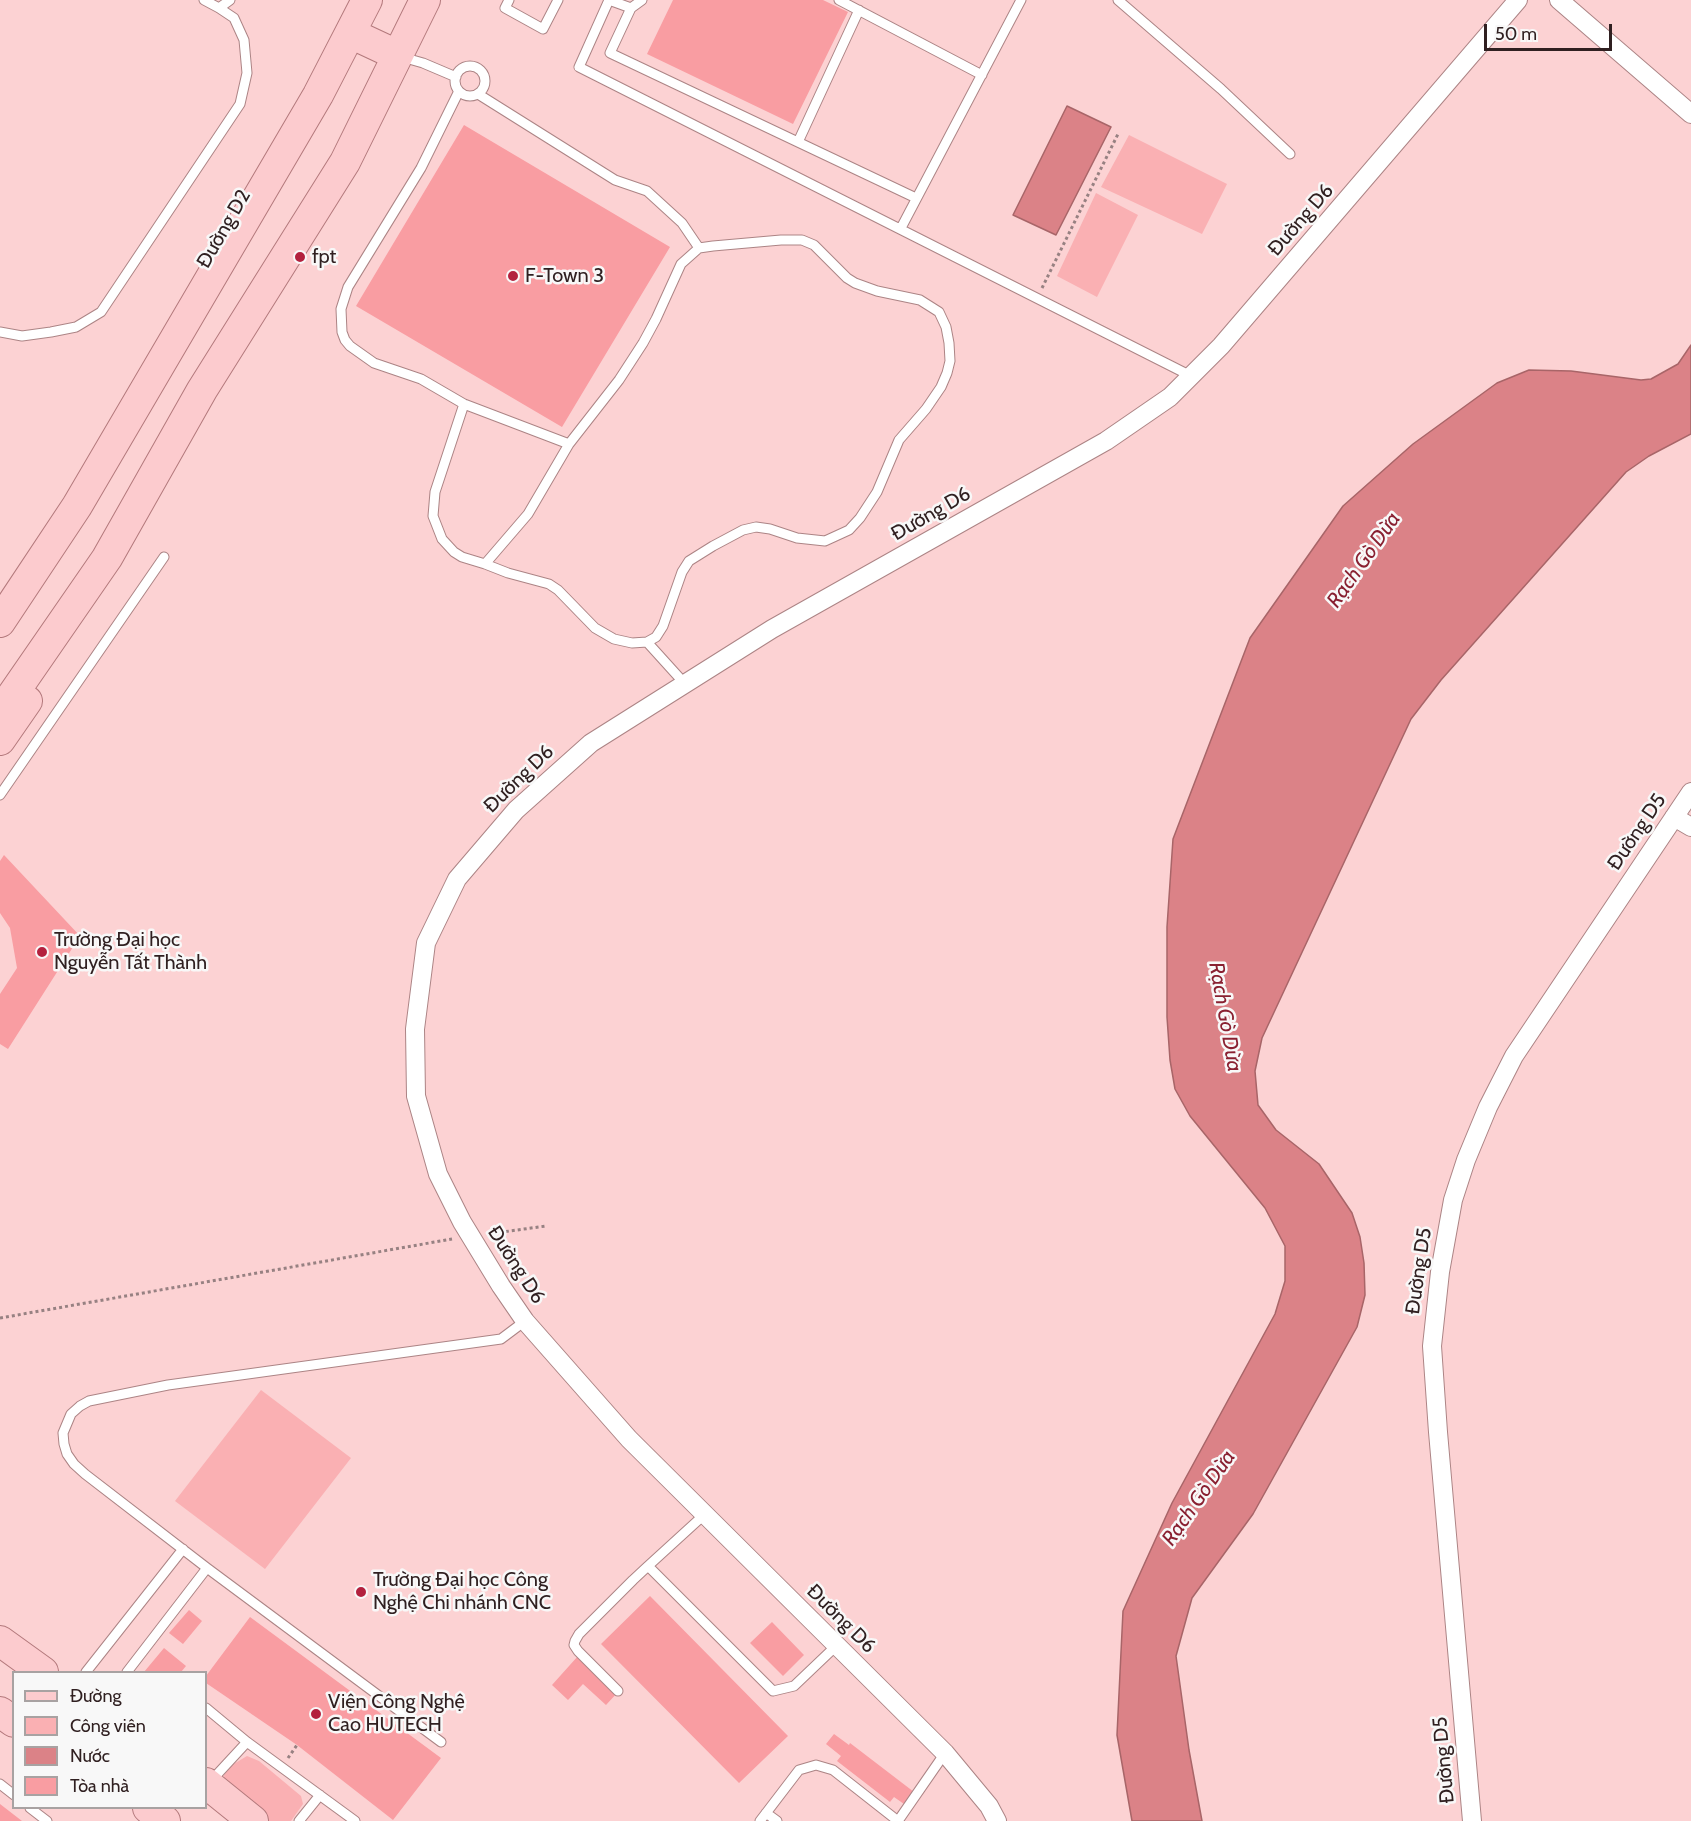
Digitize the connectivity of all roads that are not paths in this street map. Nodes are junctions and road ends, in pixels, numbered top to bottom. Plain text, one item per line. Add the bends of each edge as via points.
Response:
1 (204, 0) edge
2 (230, 0) edge
3 (367, 0) edge
4 (425, 0) edge
5 (509, 0) edge
6 (558, 0) edge
7 (642, 0) edge
8 (839, 0) edge
9 (1021, 0) edge
10 (1118, 0) edge
11 (1518, 0) edge
12 (1559, 0) edge
13 (219, 8) junction
14 (630, 8) junction
15 (859, 10) junction
16 (350, 33) junction
17 (397, 55) junction
18 (982, 75) junction
19 (456, 77) junction
20 (459, 91) junction
21 (478, 94) junction
22 (1691, 114) edge
23 (798, 142) junction
24 (1290, 154) dead end
25 (916, 198) junction
26 (901, 228) junction
27 (699, 248) junction
28 (0, 332) edge
29 (1191, 376) junction
30 (464, 404) junction
31 (121, 431) junction
32 (569, 444) junction
33 (166, 455) junction
34 (96, 474) junction
35 (164, 557) dead end
36 (107, 558) junction
37 (485, 564) junction
38 (0, 594) edge
39 (0, 622) edge
40 (647, 642) junction
41 (685, 684) junction
42 (0, 712) edge
43 (0, 740) edge
44 (1691, 792) edge
45 (0, 795) edge
46 (1674, 817) junction
47 (1691, 827) edge
48 (525, 1320) junction
49 (705, 1514) junction
50 (183, 1549) junction
51 (648, 1566) junction
52 (207, 1568) junction
53 (0, 1641) edge
54 (836, 1646) junction
55 (42, 1671) edge
56 (87, 1671) edge
57 (129, 1671) edge
58 (618, 1691) dead end
59 (207, 1709) edge
60 (247, 1742) junction
61 (441, 1742) dead end
62 (945, 1753) junction
63 (0, 1784) edge
64 (207, 1787) edge
65 (207, 1789) edge
66 (207, 1789) edge
67 (12, 1793) edge
68 (320, 1795) junction
69 (31, 1809) edge
70 (126, 1809) edge
71 (149, 1809) edge
72 (763, 1817) edge
73 (47, 1821) edge
74 (143, 1821) edge
75 (165, 1821) edge
76 (236, 1821) edge
77 (254, 1821) edge
78 (299, 1821) edge
79 (355, 1821) edge
80 (777, 1821) edge
81 (898, 1821) edge
82 (997, 1821) edge
83 (1472, 1821) edge

1 - 13 lane
2 - 13 lane
3 - 16 main road, Đường D2
4 - 17 main road
5 - 6 lane via 505,8 543,29
7 - 14 lane
8 - 15 lane
9 - 18 lane
10 - 24 lane via 1221,88
11 - 29 street, Đường D6
12 - 22 street
13 - 28 lane via 234,18 244,39 247,73 240,104 101,312 76,327 51,332 22,336
14 - 23 lane via 610,53
14 - 26 lane via 609,0 579,67
15 - 18 lane
15 - 23 lane
16 - 17 main road
16 - 31 main road, Đường D2
17 - 19 lane
17 - 33 main road via 345,162 202,390
18 - 25 lane
19 - 20 lane
19 - 21 lane via 466,67 480,69 486,82
20 - 21 lane via 468,96
20 - 30 lane via 421,168 348,287 340,316 345,340 365,358 421,379
21 - 27 lane via 615,180 647,191 682,223
23 - 25 lane
25 - 26 lane
26 - 29 lane
27 - 32 lane via 681,264 656,319 619,380
27 - 40 lane via 781,240 810,243 855,283 920,300 939,312 946,327 950,362 941,387 899,440 878,492 849,530 825,541 756,527 713,546 689,561 663,626
29 - 41 street, Đường D6 via 1170,397 1106,441 772,629
30 - 32 lane
30 - 37 lane via 435,492 433,516 442,539 454,552
31 - 33 main road
31 - 34 main road, Đường D2
32 - 37 lane via 528,514
33 - 36 main road
34 - 38 main road, Đường D2 via 67,492
34 - 39 main road, Đường D2
35 - 45 lane
36 - 42 main road
36 - 43 main road via 109,582
37 - 40 lane via 549,584 604,634 624,642
40 - 41 lane
41 - 48 street, Đường D6 via 591,743 516,810 457,879 426,943 415,1029 416,1096 438,1174 470,1236
44 - 46 street, Đường D5
46 - 47 street
46 - 83 street, Đường D5 via 1514,1056 1488,1107 1453,1200 1432,1346
48 - 49 street, Đường D6 via 629,1438
48 - 50 lane via 501,1338 168,1385 80,1406 71,1414 63,1433 74,1464
49 - 51 lane
49 - 54 street, Đường D6
50 - 52 lane
50 - 56 lane
51 - 54 lane via 773,1691 794,1686
51 - 58 lane via 574,1641 578,1651
52 - 57 lane
52 - 61 lane
53 - 55 main road
54 - 62 street, Đường D6
59 - 60 lane
60 - 64 lane
60 - 68 lane
62 - 81 lane
62 - 82 street, Đường D6
63 - 67 lane
65 - 76 main road
66 - 77 main road
68 - 78 lane
68 - 79 lane
69 - 73 lane
70 - 74 main road
71 - 75 main road
72 - 80 lane
72 - 81 lane via 799,1770 816,1765 833,1770

